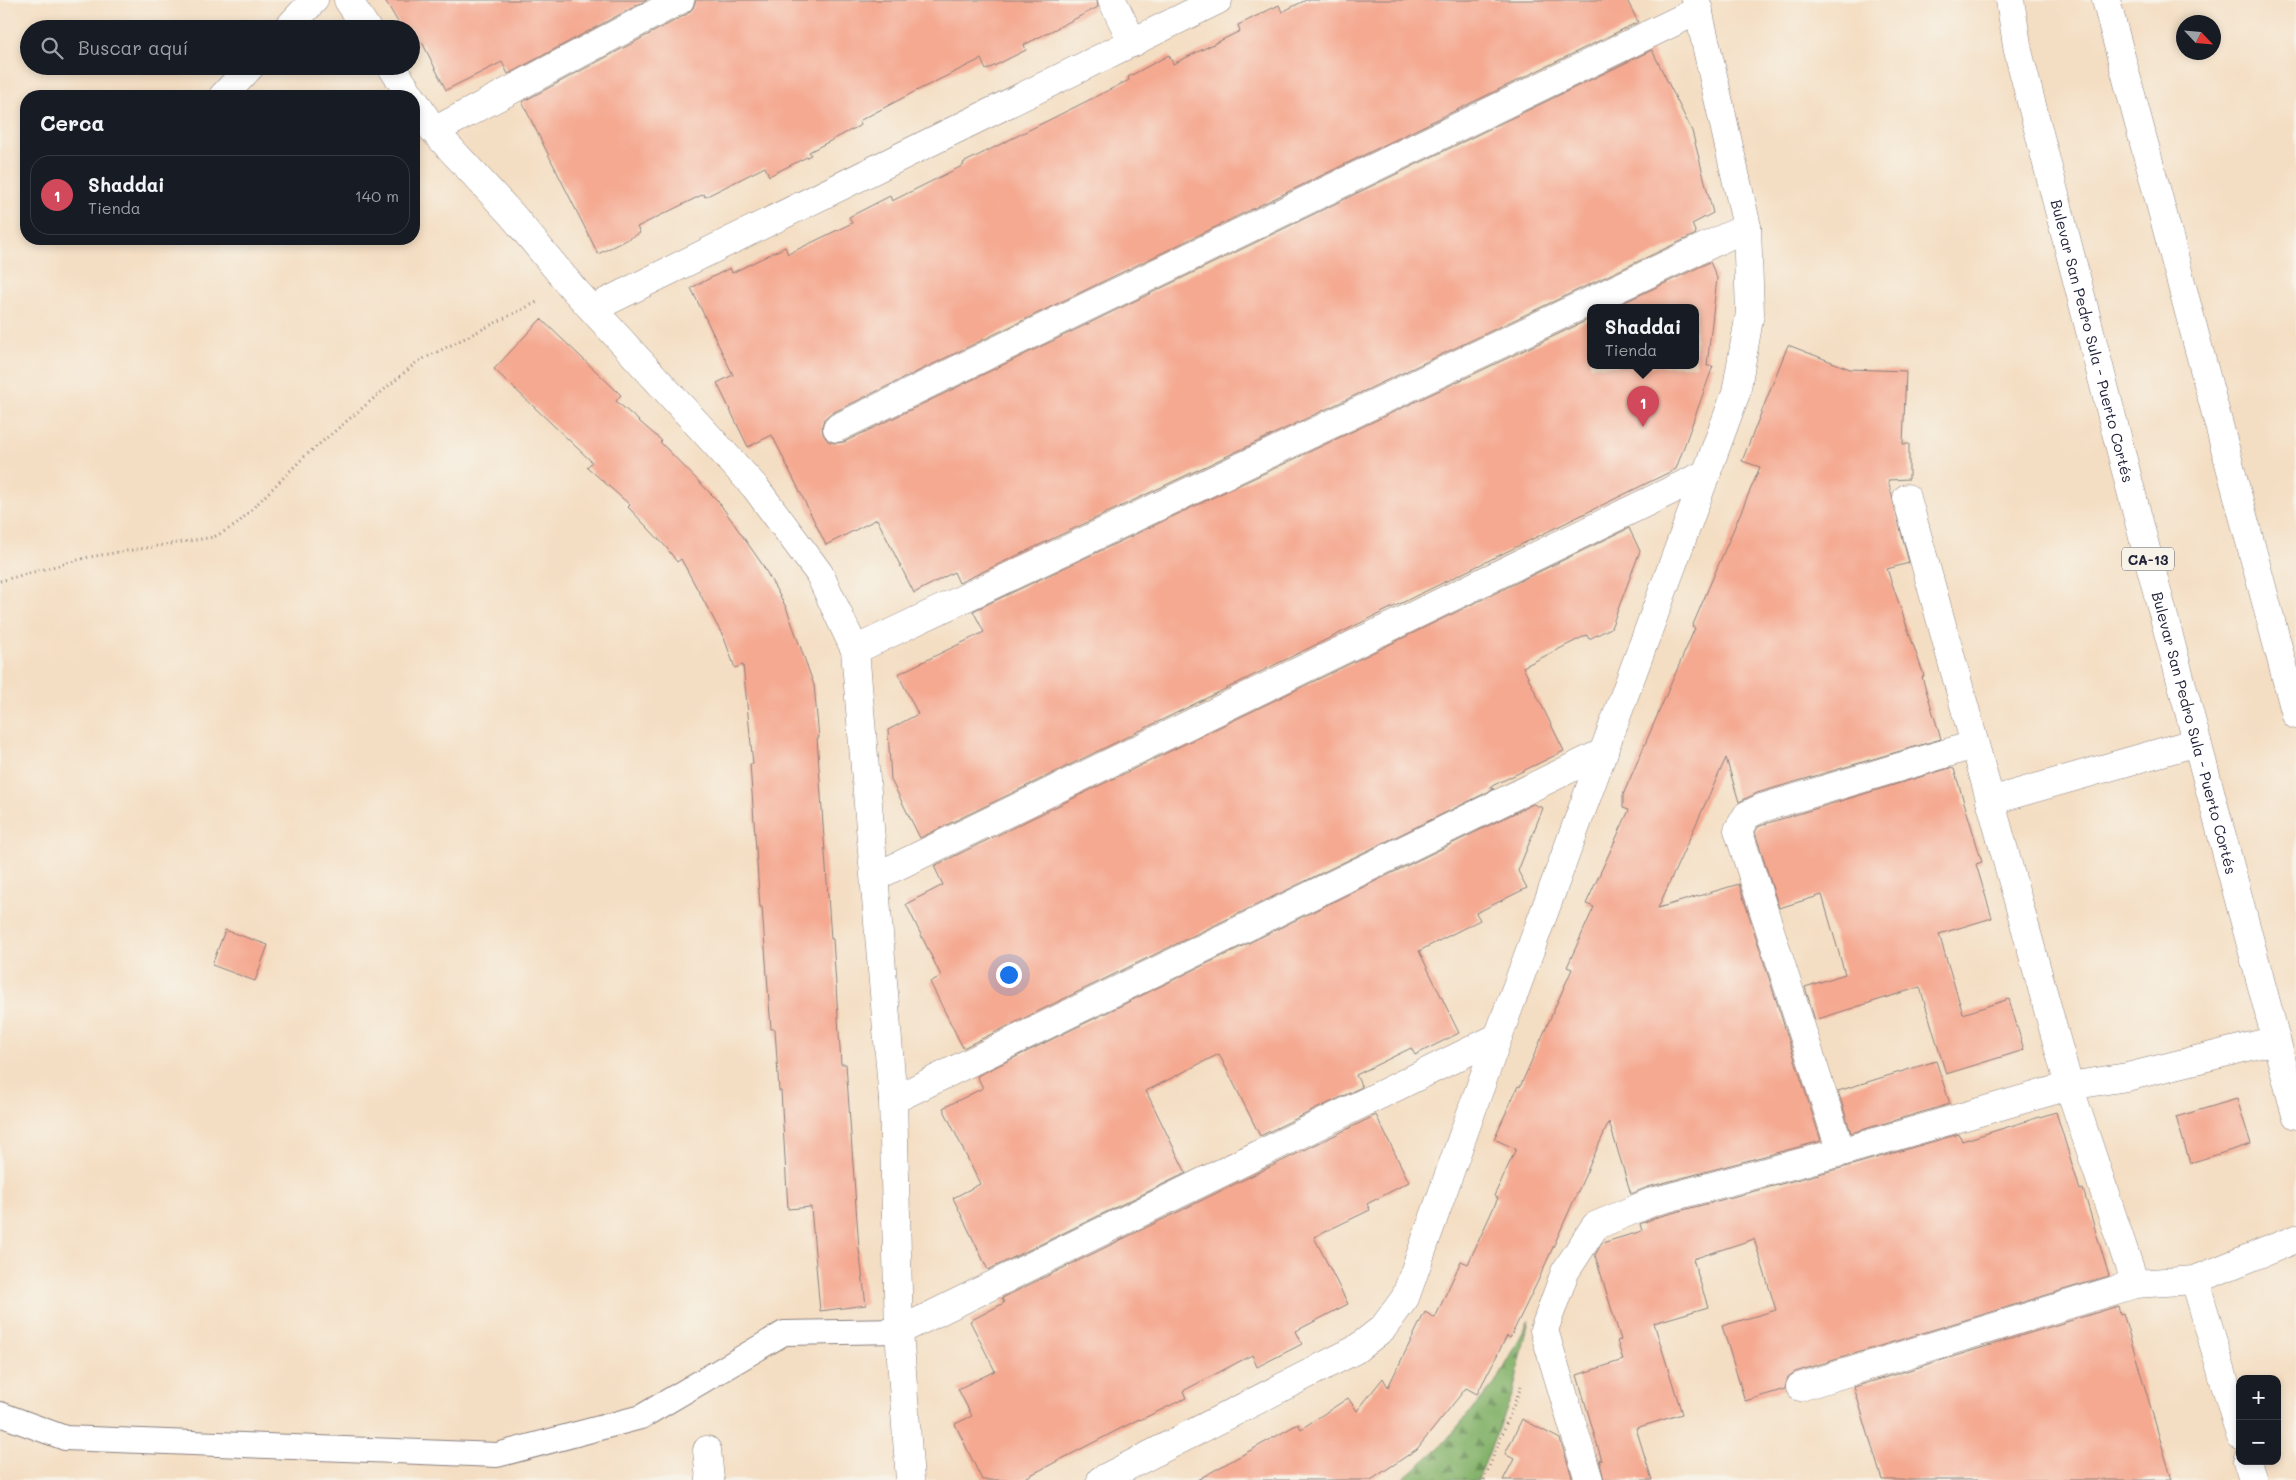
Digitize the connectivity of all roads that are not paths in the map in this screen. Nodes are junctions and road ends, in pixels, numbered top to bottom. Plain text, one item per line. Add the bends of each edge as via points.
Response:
1 (314, 0) edge
2 (348, 0) edge
3 (680, 0) edge
4 (1112, 0) edge
5 (1218, 0) edge
6 (2010, 0) edge
7 (2106, 0) edge
8 (1697, 5) edge
9 (295, 20) edge
10 (360, 20) edge
11 (1133, 43) junction
12 (243, 75) edge
13 (397, 75) edge
14 (229, 90) edge
15 (407, 90) edge
16 (420, 109) edge
17 (434, 131) junction
18 (1747, 227) junction
19 (594, 308) junction
20 (837, 428) dead end
21 (1707, 473) junction
22 (1907, 498) dead end
23 (855, 650) junction
24 (2296, 715) edge
25 (2197, 742) junction
26 (1974, 745) junction
27 (1604, 752) junction
28 (1990, 801) junction
29 (875, 877) junction
30 (1498, 1037) junction
31 (2276, 1040) junction
32 (2069, 1086) junction
33 (893, 1100) junction
34 (2296, 1115) edge
35 (1841, 1152) junction
36 (2296, 1238) edge
37 (2195, 1280) junction
38 (2135, 1284) junction
39 (899, 1331) junction
40 (1800, 1388) dead end
41 (0, 1414) edge
42 (2236, 1421) edge
43 (707, 1450) dead end
44 (2248, 1465) edge
45 (710, 1480) edge
46 (910, 1480) edge
47 (1101, 1480) edge
48 (1589, 1480) edge
49 (2253, 1480) edge

1 - 9 main road
2 - 10 main road
3 - 17 main road
4 - 11 main road
5 - 11 main road
6 - 25 main road, Bulevar San Pedro Sula - Puerto Cortés / CA-13 via 2018,51
7 - 24 main road
8 - 18 main road
8 - 20 main road
11 - 19 main road
12 - 14 main road
13 - 15 main road
16 - 17 main road
17 - 19 main road
18 - 21 main road via 1750,312 1736,393
18 - 23 main road
19 - 23 main road via 754,487 819,573
21 - 27 main road
21 - 29 main road
22 - 26 main road
23 - 29 main road
25 - 28 main road
25 - 31 main road, Bulevar San Pedro Sula - Puerto Cortés / CA-13
26 - 28 main road
26 - 35 main road via 1762,808 1747,815 1738,830
27 - 30 main road
27 - 33 main road
28 - 32 main road
29 - 33 main road
30 - 39 main road
30 - 47 main road via 1405,1298 1384,1328 1355,1350
31 - 32 main road via 2127,1077
31 - 34 main road, Bulevar San Pedro Sula - Puerto Cortés / CA-13
32 - 35 main road
32 - 38 main road
33 - 39 main road
35 - 48 main road via 1652,1202 1594,1226 1565,1272 1544,1330
36 - 37 main road
37 - 38 main road
37 - 42 main road
38 - 40 main road
39 - 41 lane via 784,1332 641,1417 496,1455 66,1438
39 - 46 main road
43 - 45 main road
44 - 49 main road

